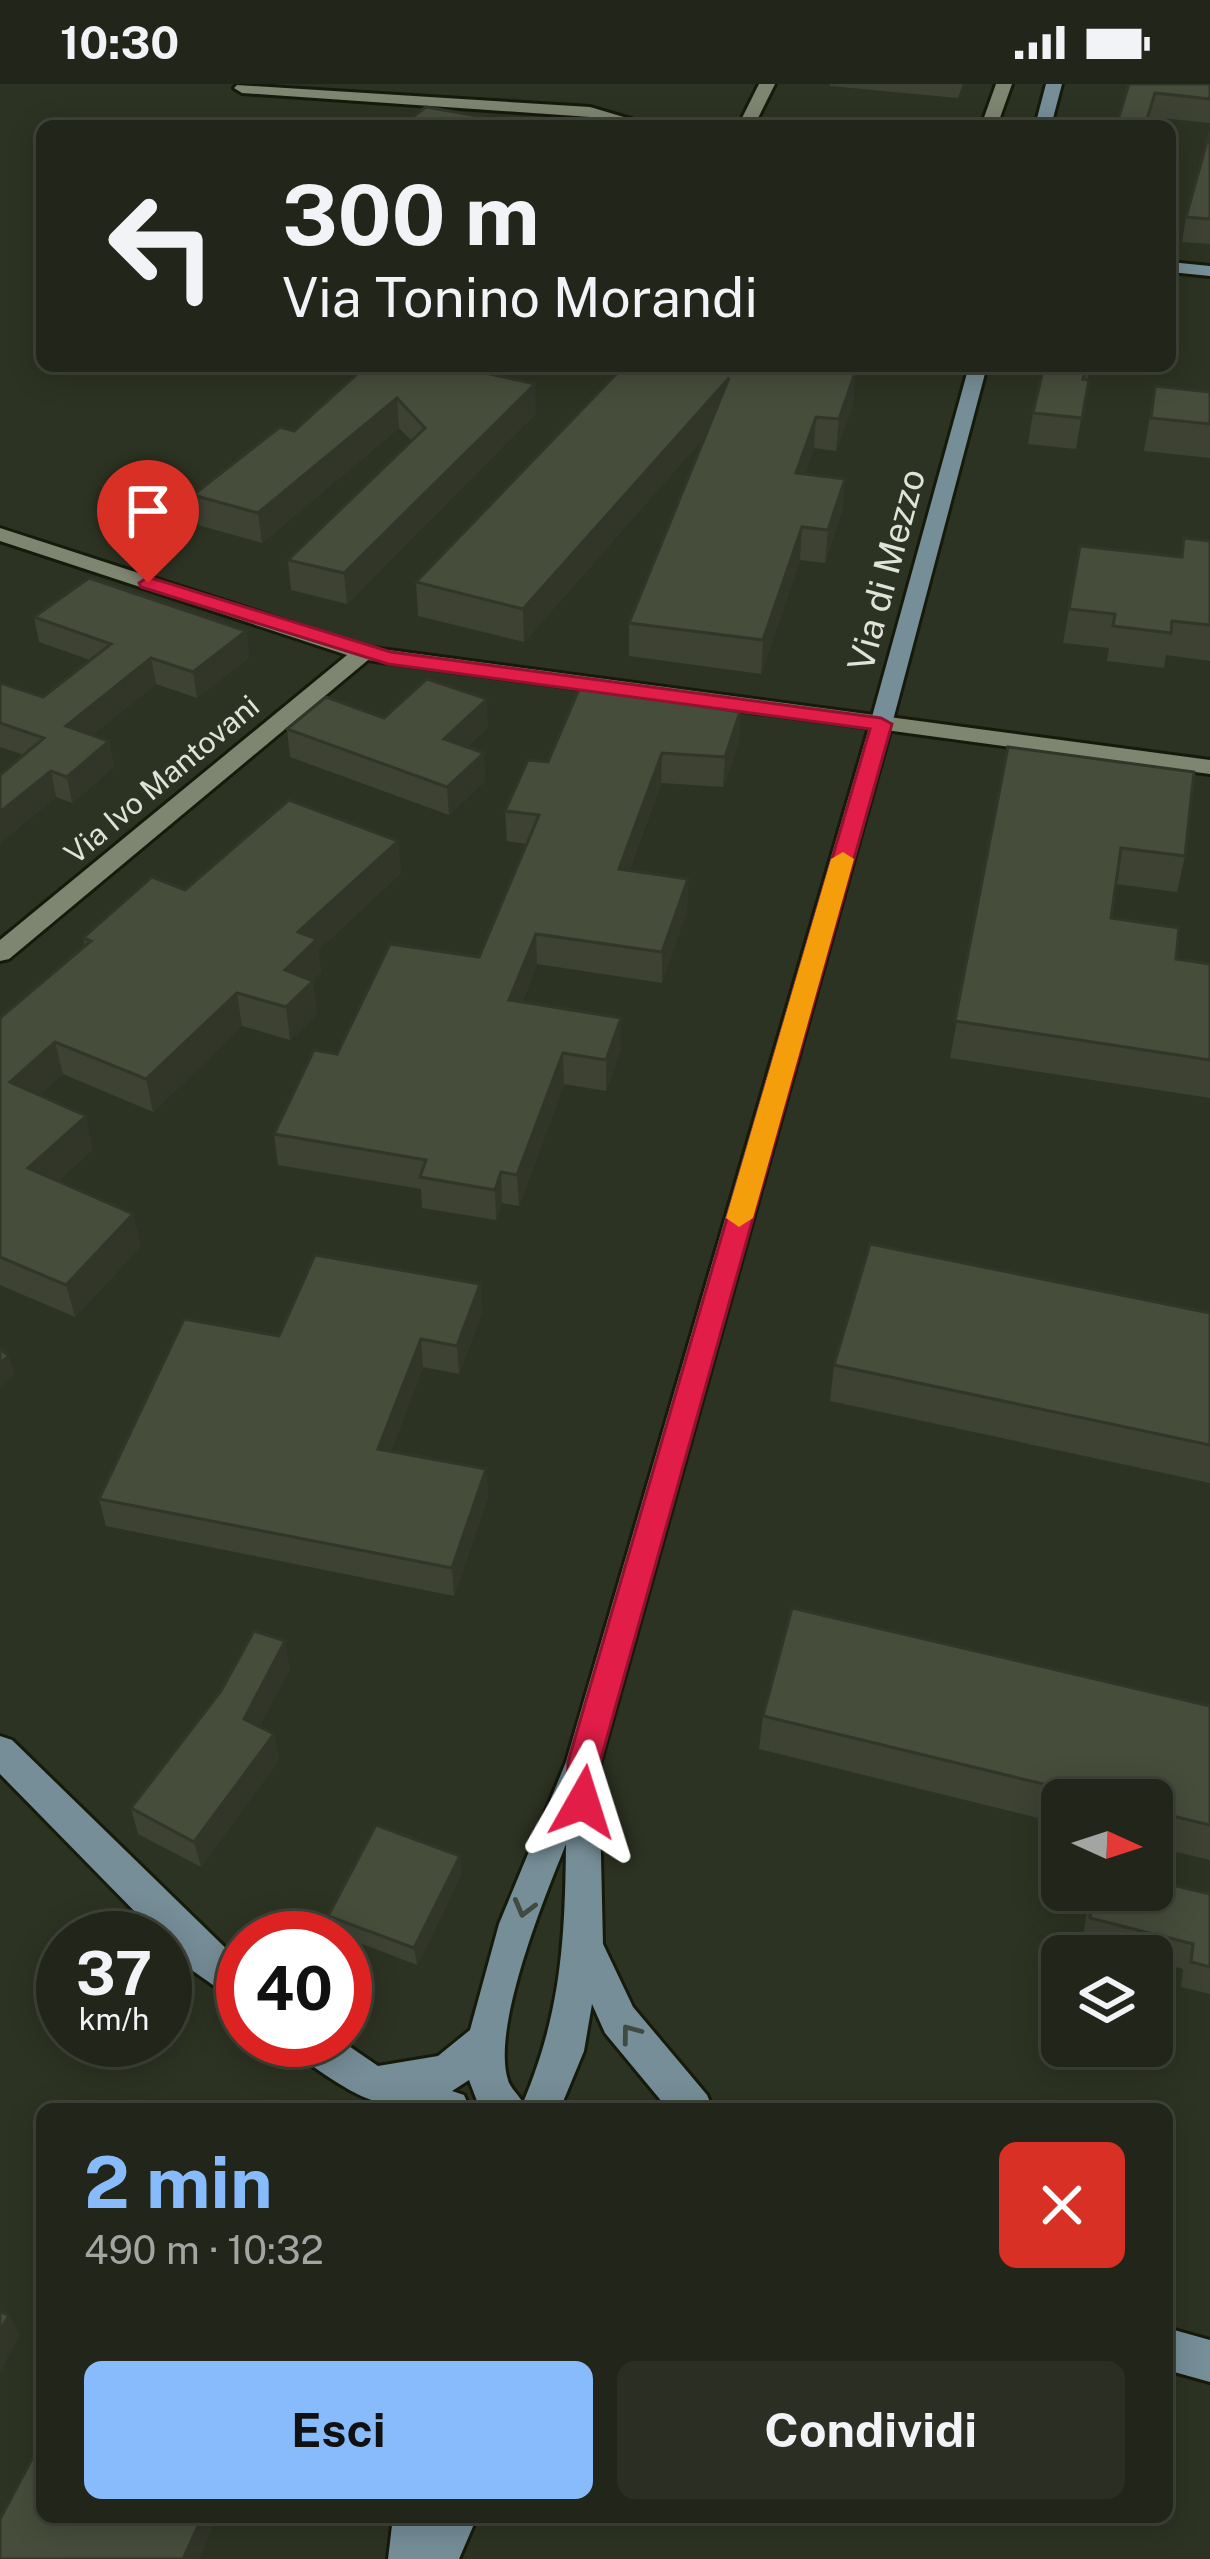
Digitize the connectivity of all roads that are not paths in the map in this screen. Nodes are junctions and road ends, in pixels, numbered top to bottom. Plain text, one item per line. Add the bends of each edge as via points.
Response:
1 (767, 84) edge
2 (1004, 84) edge
3 (1054, 84) edge
4 (242, 88) dead end
5 (622, 120) edge
6 (749, 120) edge
7 (991, 120) edge
8 (1045, 120) edge
9 (1176, 268) edge
10 (1210, 272) edge
11 (976, 372) edge
12 (0, 534) edge
13 (362, 652) junction
14 (881, 724) junction
15 (1210, 767) edge
16 (0, 953) edge
17 (0, 1751) edge
18 (584, 1762) junction
19 (584, 1945) junction
20 (216, 1965) edge
21 (486, 2041) junction
22 (340, 2067) edge
23 (375, 2096) edge
24 (415, 2103) edge
25 (501, 2103) edge
26 (543, 2103) edge
27 (688, 2103) edge
28 (1173, 2351) edge
29 (1210, 2361) edge
30 (414, 2523) edge
31 (452, 2523) edge
32 (410, 2559) edge
33 (437, 2559) edge

1 - 6 street
2 - 7 street
3 - 8 street
4 - 5 street
9 - 10 street
11 - 14 street, Via di Mezzo
12 - 13 street
13 - 14 street
13 - 16 street, Via Ivo Mantovani
14 - 15 street
14 - 18 street, Via di Mezzo
17 - 20 street
18 - 19 street
18 -> 21 street via 535,1867
19 - 26 street via 565,2051
27 -> 19 street via 619,2020
21 - 23 street via 446,2074
21 - 25 street via 489,2090
22 - 23 street
23 - 24 street
28 - 29 street
30 - 32 street
31 - 33 street

